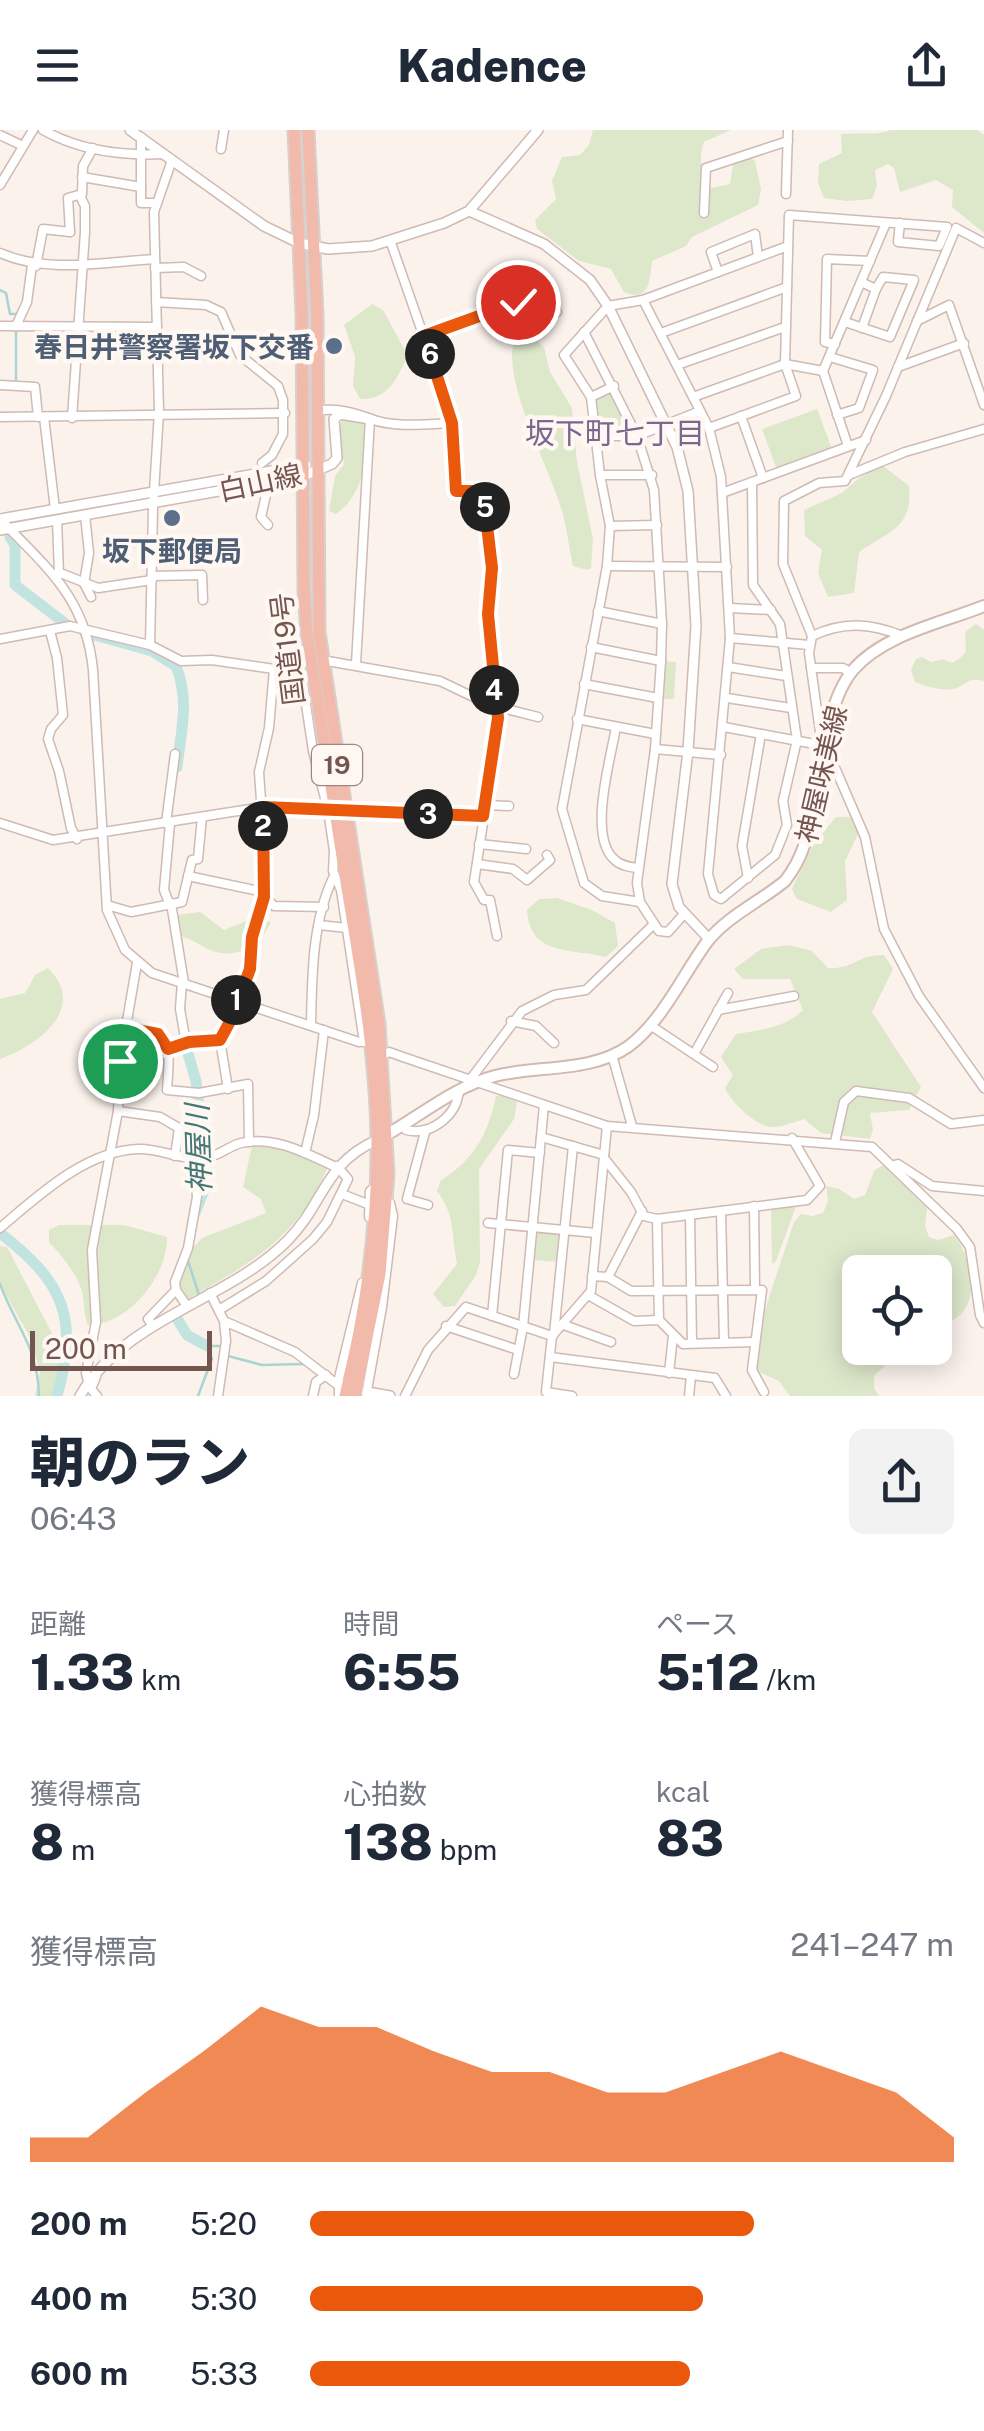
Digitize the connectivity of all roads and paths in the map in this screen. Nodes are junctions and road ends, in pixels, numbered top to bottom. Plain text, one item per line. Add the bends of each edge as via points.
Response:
1 (33, 130) edge
2 (42, 130) edge
3 (130, 130) edge
4 (224, 130) edge
5 (294, 130) edge
6 (308, 130) edge
7 (538, 130) edge
8 (788, 130) edge
9 (0, 135) edge
10 (141, 135) edge
11 (788, 140) junction
12 (23, 146) junction
13 (93, 148) junction
14 (220, 149) dead end
15 (142, 155) junction
16 (168, 157) junction
17 (82, 177) junction
18 (0, 184) edge
19 (141, 187) junction
20 (786, 194) dead end
21 (80, 196) junction
22 (157, 203) junction
23 (469, 211) junction
24 (704, 212) dead end
25 (886, 223) junction
26 (900, 223) junction
27 (70, 232) junction
28 (85, 232) junction
29 (390, 240) junction
30 (299, 243) junction
31 (984, 243) edge
32 (788, 246) junction
33 (314, 247) junction
34 (0, 254) edge
35 (758, 257) junction
36 (870, 261) junction
37 (82, 263) junction
38 (155, 264) junction
39 (34, 266) junction
40 (718, 272) junction
41 (200, 276) dead end
42 (862, 282) junction
43 (787, 287) junction
44 (876, 289) junction
45 (643, 300) junction
46 (156, 302) junction
47 (608, 306) junction
48 (558, 312) dead end
49 (917, 321) junction
50 (845, 322) junction
51 (0, 326) edge
52 (16, 326) junction
53 (786, 326) junction
54 (78, 327) junction
55 (157, 327) junction
56 (862, 328) junction
57 (584, 332) junction
58 (661, 333) junction
59 (424, 336) junction
60 (964, 343) junction
61 (835, 344) junction
62 (830, 356) junction
63 (784, 364) junction
64 (678, 365) junction
65 (898, 367) junction
66 (823, 371) junction
67 (980, 374) edge
68 (0, 385) edge
69 (614, 386) junction
70 (591, 397) junction
71 (693, 397) junction
72 (301, 399) junction
73 (283, 400) junction
74 (984, 404) edge
75 (324, 410) dead end
76 (160, 412) junction
77 (700, 412) junction
78 (285, 413) junction
79 (838, 415) junction
80 (740, 416) junction
81 (0, 417) edge
82 (41, 417) junction
83 (72, 418) junction
84 (370, 419) junction
85 (452, 423) junction
86 (667, 424) junction
87 (708, 428) junction
88 (984, 429) edge
89 (595, 436) junction
90 (637, 436) junction
91 (866, 440) junction
92 (848, 446) junction
93 (811, 460) junction
94 (262, 463) dead end
95 (318, 468) junction
96 (303, 470) junction
97 (600, 476) junction
98 (652, 476) junction
99 (848, 476) junction
100 (763, 478) junction
101 (270, 482) junction
102 (752, 482) junction
103 (819, 483) junction
104 (722, 493) junction
105 (154, 497) junction
106 (56, 514) junction
107 (85, 515) junction
108 (0, 519) edge
109 (268, 525) dead end
110 (657, 525) junction
111 (610, 526) junction
112 (5, 530) edge
113 (153, 541) junction
114 (132, 542) dead end
115 (607, 566) junction
116 (659, 567) junction
117 (693, 567) junction
118 (727, 567) junction
119 (57, 574) junction
120 (152, 578) junction
121 (84, 583) junction
122 (91, 597) dead end
123 (202, 600) dead end
124 (984, 606) edge
125 (730, 608) junction
126 (771, 610) junction
127 (598, 611) junction
128 (662, 624) junction
129 (50, 632) junction
130 (86, 632) junction
131 (904, 636) junction
132 (0, 638) edge
133 (730, 638) junction
134 (810, 640) junction
135 (782, 643) junction
136 (150, 645) junction
137 (591, 647) junction
138 (660, 661) junction
139 (311, 662) junction
140 (356, 664) junction
141 (728, 667) junction
142 (812, 668) junction
143 (274, 669) junction
144 (850, 673) junction
145 (786, 676) junction
146 (584, 684) junction
147 (658, 698) junction
148 (726, 698) junction
149 (497, 708) junction
150 (790, 708) junction
151 (538, 718) dead end
152 (578, 720) junction
153 (616, 727) junction
154 (724, 728) junction
155 (655, 734) junction
156 (761, 734) junction
157 (796, 740) junction
158 (825, 746) junction
159 (655, 749) junction
160 (313, 751) junction
161 (688, 751) junction
162 (176, 754) dead end
163 (721, 755) junction
164 (823, 760) junction
165 (337, 766) junction
166 (485, 805) junction
167 (509, 806) dead end
168 (263, 807) junction
169 (336, 810) junction
170 (483, 816) junction
171 (202, 818) junction
172 (0, 823) edge
173 (168, 823) junction
174 (102, 834) junction
175 (77, 839) junction
176 (479, 844) junction
177 (526, 850) dead end
178 (547, 855) dead end
179 (476, 864) junction
180 (638, 868) junction
181 (340, 875) junction
182 (188, 876) junction
183 (748, 878) junction
184 (263, 895) junction
185 (640, 902) junction
186 (170, 903) junction
187 (107, 905) junction
188 (324, 907) junction
189 (684, 914) junction
190 (319, 925) junction
191 (653, 925) junction
192 (347, 928) junction
193 (497, 936) dead end
194 (709, 940) junction
195 (137, 963) junction
196 (183, 982) junction
197 (728, 993) dead end
198 (794, 996) dead end
199 (237, 1001) junction
200 (718, 1010) junction
201 (512, 1022) junction
202 (650, 1025) junction
203 (311, 1026) junction
204 (126, 1028) junction
205 (324, 1030) junction
206 (220, 1040) junction
207 (367, 1041) junction
208 (186, 1043) junction
209 (554, 1043) dead end
210 (168, 1049) junction
211 (385, 1054) junction
212 (694, 1054) junction
213 (612, 1056) junction
214 (713, 1067) dead end
215 (473, 1081) junction
216 (984, 1088) edge
217 (228, 1089) junction
218 (459, 1090) junction
219 (544, 1105) junction
220 (118, 1112) junction
221 (984, 1120) edge
222 (403, 1125) junction
223 (608, 1126) junction
224 (632, 1126) junction
225 (425, 1132) junction
226 (382, 1137) junction
227 (542, 1137) junction
228 (792, 1138) junction
229 (248, 1142) junction
230 (835, 1142) junction
231 (573, 1146) junction
232 (305, 1153) junction
233 (540, 1153) junction
234 (111, 1155) junction
235 (175, 1156) junction
236 (604, 1156) junction
237 (194, 1158) junction
238 (337, 1166) junction
239 (892, 1166) junction
240 (381, 1189) junction
241 (984, 1191) edge
242 (342, 1194) junction
243 (428, 1205) dead end
244 (754, 1206) junction
245 (371, 1209) junction
246 (721, 1211) junction
247 (642, 1212) junction
248 (690, 1216) junction
249 (657, 1219) junction
250 (488, 1222) dead end
251 (501, 1224) junction
252 (533, 1227) junction
253 (0, 1228) edge
254 (564, 1230) junction
255 (596, 1233) junction
256 (592, 1276) junction
257 (608, 1277) junction
258 (755, 1289) junction
259 (691, 1290) junction
260 (723, 1290) junction
261 (658, 1291) junction
262 (177, 1293) junction
263 (210, 1293) junction
264 (588, 1295) junction
265 (187, 1306) junction
266 (219, 1310) junction
267 (492, 1316) junction
268 (659, 1320) junction
269 (224, 1321) junction
270 (984, 1322) edge
271 (153, 1326) junction
272 (446, 1326) junction
273 (564, 1326) junction
274 (523, 1327) junction
275 (553, 1335) junction
276 (673, 1336) junction
277 (611, 1342) dead end
278 (724, 1342) junction
279 (755, 1342) junction
280 (692, 1343) junction
281 (518, 1350) junction
282 (550, 1357) junction
283 (96, 1373) junction
284 (668, 1373) junction
285 (514, 1374) dead end
286 (326, 1375) junction
287 (692, 1376) junction
288 (88, 1382) junction
289 (342, 1391) edge
290 (764, 1392) dead end
291 (363, 1394) edge
292 (89, 1395) edge
293 (218, 1396) edge
294 (312, 1396) edge
295 (390, 1396) edge
296 (405, 1396) edge
297 (572, 1396) edge
298 (689, 1396) edge
299 (726, 1396) edge

1 - 12 street
2 - 13 street
3 - 10 street
4 - 14 street
5 - 30 highway, 国道19号 / 19
6 - 33 highway, 国道19号 / 19
7 - 23 street
8 - 11 street
9 - 12 street
10 - 15 street
10 - 16 street
11 - 20 street
11 - 24 street via 706,168
12 - 18 street
13 - 15 street
13 - 17 street
15 - 16 street
15 - 19 street
16 - 22 street
16 - 30 street
17 - 19 street
17 - 21 street
19 - 22 street via 141,203
21 - 27 street via 68,198
21 - 28 street
22 - 38 street
23 - 29 street
23 - 47 street via 556,252 590,280
25 - 26 street
25 - 32 street via 788,215
25 - 36 street
26 - 26 street via 898,242 939,246 947,227
27 - 28 street
27 - 39 street via 43,229
28 - 37 street
29 - 33 street via 352,250
29 - 59 street
30 - 33 street
30 - 72 highway, 国道19号 / 19
31 - 49 street via 956,228
32 - 35 street
32 - 43 street
33 - 95 highway, 国道19号 / 19
34 - 39 street
35 - 40 street
35 - 40 street via 755,234 711,252
36 - 42 street
36 - 61 street via 827,259 825,342
37 - 38 street
37 - 39 street
37 - 54 street
38 - 41 street via 184,266
38 - 46 street
39 - 52 street
40 - 45 street
42 - 44 street
42 - 50 street
43 - 53 street
43 - 58 street
44 - 56 street
44 - 56 street via 882,278 914,280 890,337
45 - 47 street
45 - 58 street
46 - 55 street
46 - 73 street via 221,312 240,355 278,386
47 - 57 street
47 - 86 street
48 - 59 street via 518,302
49 - 60 street via 950,305
49 - 65 street
50 - 56 street
50 - 61 street
51 - 52 street
52 - 54 street
53 - 63 street
53 - 64 street
54 - 55 street
54 - 83 street
55 - 76 street
57 - 69 street
57 - 70 street via 564,354
58 - 64 street
59 - 85 street
60 - 65 street
60 - 67 street
61 - 62 street
62 - 66 street
62 - 79 street via 873,370 858,408
63 - 66 street
63 - 71 street
63 - 80 street via 796,396
64 - 71 street
65 - 91 street
66 - 79 street
67 - 74 street
68 - 82 street via 35,388
69 - 70 street
69 - 90 street
70 - 89 street
71 - 77 street
72 - 73 street
72 - 96 highway, 国道19号 / 19
73 - 78 street
75 - 84 street
76 - 78 street
76 - 83 street
76 - 105 street
77 - 86 street
77 - 87 street
78 - 94 street via 278,447
79 - 92 street
80 - 87 street
80 - 100 street
81 - 82 street
82 - 83 street
82 - 106 street
84 - 85 street
84 - 95 street via 334,419 336,458
84 - 140 street
85 - 149 street via 456,491 483,491
86 - 90 street
86 - 117 street via 688,491
87 - 104 street
88 - 99 street
89 - 90 street
89 - 97 street
90 - 98 street
91 - 92 street
91 - 99 street
92 - 93 street
93 - 100 street
93 - 103 street
95 - 96 street, 白山線
95 - 139 highway, 国道19号 / 19
96 - 101 street, 白山線
96 - 105 street, 白山線
96 - 139 highway, 国道19号 / 19
97 - 98 street
97 - 111 street
98 - 110 street
99 - 103 street
100 - 102 street
101 - 105 street, 白山線
101 - 109 street via 261,518
102 - 104 street
102 - 126 street via 753,585
103 - 134 street via 784,502 782,564
104 - 118 street
105 - 106 street, 白山線
105 - 107 street, 白山線
105 - 113 street
106 - 107 street, 白山線
106 - 108 street, 白山線
106 - 112 street, 白山線
106 - 119 street
107 - 121 street
108 - 112 street
110 - 111 street
110 - 116 street
111 - 115 street
112 - 119 street
113 - 114 street
113 - 120 street
115 - 116 street
115 - 127 street
116 - 117 street
116 - 128 street
117 - 118 street
117 - 161 street via 696,650
118 - 125 street
119 - 121 street
119 - 130 street
120 - 121 street via 98,588
120 - 123 street via 202,575
120 - 136 street
121 - 122 street
124 - 131 main road, 神屋味美線
125 - 126 street
125 - 133 street
126 - 135 street
127 - 128 street
127 - 137 street
128 - 138 street
129 - 130 street via 70,626
129 - 132 street
129 - 175 street via 63,715 48,739
130 - 136 street
130 - 174 street
131 - 134 street via 855,624
131 - 144 main road, 神屋味美線
133 - 135 street
133 - 141 street
134 - 135 street
134 - 142 street
135 - 145 street
136 - 143 street via 181,661
137 - 138 street
137 - 146 street
138 - 147 street
139 - 140 street
139 - 143 street
139 - 160 street
139 - 165 highway, 国道19号 / 19
140 - 149 street via 440,681
141 - 145 street
141 - 148 street
142 - 144 street
142 - 158 street
143 - 168 street via 259,772
144 - 158 main road, 神屋味美線
145 - 150 street
146 - 147 street
146 - 152 street
147 - 155 street
148 - 150 street
148 - 154 street
149 - 151 street
149 - 166 street
150 - 157 street
152 - 153 street
152 - 185 street via 562,809 579,874 602,896
153 - 155 street
153 - 180 street via 602,828 615,860
154 - 156 street
154 - 163 street
155 - 159 street
156 - 157 street
156 - 183 street via 742,846
157 - 158 street
157 - 183 street via 781,843
158 - 164 main road, 神屋味美線
159 - 161 street
159 - 180 street
160 - 165 street
160 - 169 street
161 - 163 street
161 - 189 street via 672,876
162 - 173 street
163 - 183 street via 709,860 714,895 721,899
164 - 194 main road, 神屋味美線 via 807,840 794,869
164 - 216 street via 833,763 858,816 884,929 919,996
165 - 169 highway, 国道19号 / 19
166 - 167 street
166 - 170 street
168 - 169 street
168 - 171 street
168 - 184 street
169 - 170 street
169 - 181 highway, 国道19号 / 19
169 - 211 highway, 国道19号 / 19
170 - 176 street
171 - 173 street
171 - 182 street via 198,859
172 - 175 street via 38,838
173 - 174 street
173 - 186 street via 164,890
174 - 175 street
174 - 187 street
176 - 177 street
176 - 179 street
178 - 179 street via 550,860 527,880 513,869
179 - 193 street via 474,882 490,900
180 - 185 street
181 - 188 street
181 - 192 street
181 - 207 highway, 国道19号 / 19
182 - 184 street
182 - 186 street via 183,900
184 - 188 street via 283,908
184 - 199 street via 250,969
185 - 191 street
186 - 187 street via 143,912
186 - 196 street
187 - 195 street via 116,935
188 - 190 street
189 - 191 street via 668,932
189 - 194 street
190 - 192 street
190 - 203 street
191 - 201 street via 586,990 554,995
192 - 207 street
194 - 202 main road, 神屋味美線
195 - 196 street
195 - 204 street
196 - 199 street
196 - 208 street
197 - 200 street
198 - 200 street
199 - 203 street
199 - 206 street
200 - 212 street
201 - 209 street via 536,1026
201 - 215 street
202 - 212 street
202 - 213 main road, 神屋味美線
203 - 205 street
204 - 210 street via 158,1034
204 - 220 street
205 - 207 street
205 - 232 street
206 - 208 street
206 - 217 street
207 - 226 highway, 国道19号 / 19
208 - 210 street
210 - 217 street via 167,1090
211 - 215 street
211 - 226 highway, 国道19号 / 19
212 - 214 street
213 - 215 main road, 神屋味美線
213 - 224 street
215 - 218 main road, 神屋味美線
215 - 219 street
217 - 229 street via 248,1084
218 - 222 main road, 神屋味美線
218 - 225 street via 438,1126
219 - 223 street
219 - 227 street
220 - 234 street
220 - 235 street via 160,1117 178,1128
221 - 230 street via 951,1124 908,1098 856,1091 844,1102
222 - 225 street
222 - 226 main road, 神屋味美線
223 - 224 street
223 - 236 street
224 - 228 street
225 - 243 street via 407,1200
226 - 238 street
226 - 240 highway, 国道19号 / 19
227 - 231 street
227 - 233 street
228 - 230 street
228 - 244 street via 820,1186 807,1200
229 - 232 street
229 - 237 street
230 - 239 street via 872,1147
231 - 236 street
231 - 254 street
232 - 238 street
233 - 251 street via 508,1150
233 - 252 street
234 - 235 street via 142,1149
234 - 253 street via 45,1190
234 - 288 street via 92,1250 96,1322
235 - 237 street
236 - 247 street
236 - 255 street
237 - 262 street via 196,1197 188,1248 176,1272
238 - 242 street via 348,1179
238 - 263 street via 288,1240
239 - 241 street via 938,1188
239 - 270 street via 970,1246
240 - 245 highway, 国道19号 / 19
240 - 291 highway, 国道19号 / 19 via 380,1274
242 - 245 street
242 - 266 street via 314,1239
244 - 246 street
244 - 258 street
245 - 289 highway, 国道19号 / 19 via 363,1295
246 - 248 street
246 - 260 street
247 - 249 street
247 - 257 street
248 - 249 street
248 - 259 street
249 - 261 street
250 - 251 street
251 - 252 street
251 - 267 street
252 - 254 street
252 - 274 street
254 - 255 street
254 - 275 street
255 - 256 street
256 - 257 street
256 - 264 street
257 - 261 street via 631,1291
258 - 260 street
258 - 279 street via 762,1290
259 - 260 street
259 - 261 street
259 - 280 street
260 - 278 street
261 - 268 street
262 - 265 street
262 - 271 street via 148,1319
263 - 265 street
263 - 266 street
264 - 268 street via 634,1321
264 - 273 street
265 - 271 street
266 - 269 street
267 - 272 street via 466,1306
267 - 274 street
268 - 276 street
269 - 286 street via 295,1352
269 - 293 street
271 - 283 street
272 - 281 street
272 - 296 street
273 - 275 street
273 - 277 street
274 - 275 street
274 - 281 street
275 - 282 street
276 - 280 street
276 - 284 street
278 - 279 street
278 - 280 street
279 - 290 street via 752,1370
281 - 285 street
282 - 284 street
282 - 297 street via 546,1392
283 - 288 street
283 - 292 street
284 - 287 street
286 - 289 street
286 - 294 street
287 - 298 street
287 - 299 street via 715,1378
288 - 292 street
291 - 295 street

